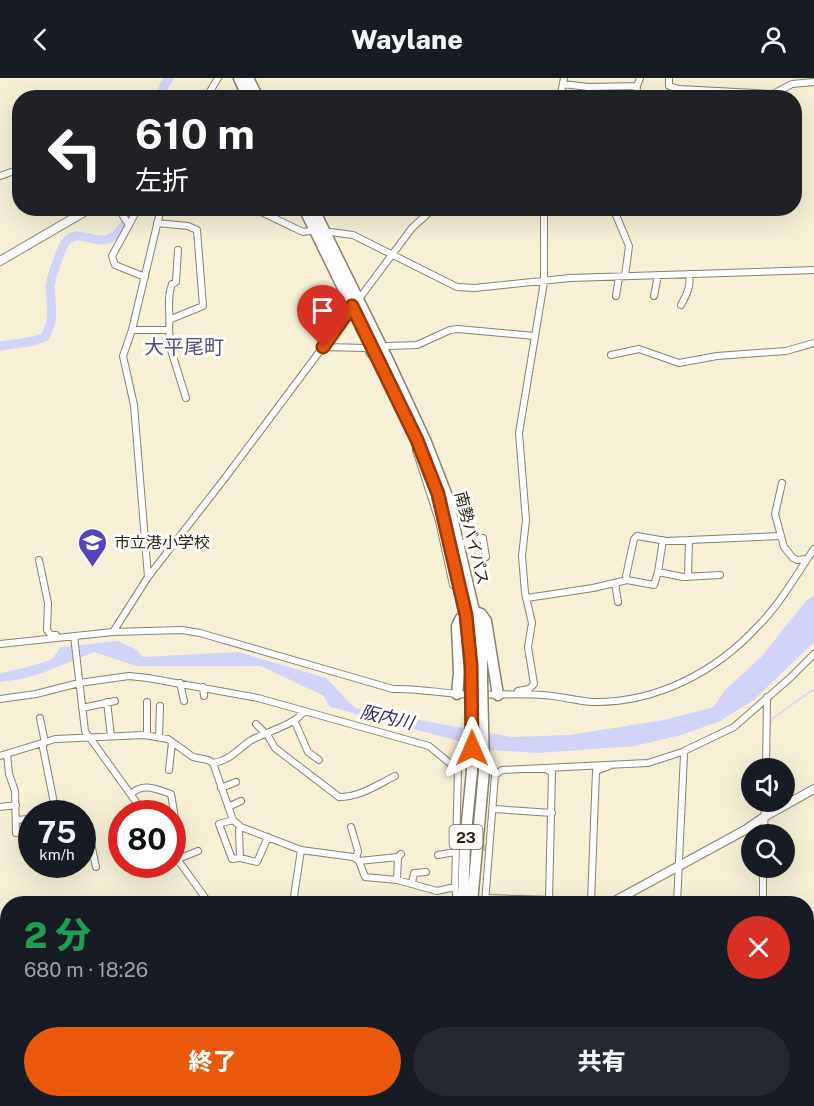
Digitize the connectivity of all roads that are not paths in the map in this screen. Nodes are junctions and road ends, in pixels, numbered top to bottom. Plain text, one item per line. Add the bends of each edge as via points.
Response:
1 (640, 78) edge
2 (669, 78) edge
3 (564, 81) edge
4 (814, 82) edge
5 (637, 86) junction
6 (637, 90) edge
7 (696, 90) edge
8 (782, 90) edge
9 (66, 216) edge
10 (77, 216) edge
11 (123, 216) edge
12 (132, 216) edge
13 (159, 216) edge
14 (269, 216) edge
15 (310, 216) edge
16 (315, 216) edge
17 (425, 216) edge
18 (544, 216) edge
19 (616, 216) edge
20 (127, 222) junction
21 (157, 223) junction
22 (320, 231) junction
23 (178, 250) dead end
24 (0, 256) edge
25 (392, 256) junction
26 (0, 261) edge
27 (814, 270) edge
28 (689, 274) junction
29 (658, 275) junction
30 (622, 276) junction
31 (145, 277) junction
32 (544, 282) junction
33 (616, 296) dead end
34 (654, 296) dead end
35 (355, 303) junction
36 (681, 305) dead end
37 (171, 319) junction
38 (132, 330) junction
39 (169, 330) junction
40 (534, 336) junction
41 (814, 343) edge
42 (187, 345) dead end
43 (387, 346) dead end
44 (323, 347) junction
45 (171, 350) junction
46 (611, 355) dead end
47 (186, 398) dead end
48 (782, 483) dead end
49 (781, 536) junction
50 (663, 540) junction
51 (688, 540) junction
52 (459, 544) junction
53 (814, 549) edge
54 (486, 557) dead end
55 (806, 559) junction
56 (39, 560) dead end
57 (658, 572) junction
58 (720, 575) dead end
59 (148, 577) junction
60 (688, 577) junction
61 (627, 580) junction
62 (615, 584) junction
63 (453, 585) dead end
64 (527, 598) junction
65 (618, 602) dead end
66 (470, 613) junction
67 (113, 632) junction
68 (71, 638) junction
69 (0, 644) edge
70 (814, 654) edge
71 (79, 681) junction
72 (477, 681) junction
73 (180, 683) junction
74 (203, 687) junction
75 (457, 694) junction
76 (512, 694) junction
77 (498, 695) junction
78 (204, 696) dead end
79 (767, 697) junction
80 (0, 699) edge
81 (115, 701) dead end
82 (184, 701) dead end
83 (107, 702) junction
84 (147, 702) dead end
85 (160, 706) dead end
86 (82, 708) junction
87 (304, 711) junction
88 (40, 718) dead end
89 (294, 720) junction
90 (255, 724) dead end
91 (264, 733) junction
92 (147, 735) junction
93 (111, 736) junction
94 (88, 737) junction
95 (159, 737) junction
96 (172, 742) junction
97 (43, 743) junction
98 (682, 752) junction
99 (3, 755) edge
100 (766, 758) edge
101 (319, 760) dead end
102 (213, 763) junction
103 (612, 764) junction
104 (540, 767) junction
105 (169, 770) dead end
106 (395, 776) dead end
107 (236, 782) dead end
108 (221, 788) junction
109 (814, 789) edge
110 (131, 794) junction
111 (54, 800) edge
112 (135, 800) edge
113 (172, 800) edge
114 (241, 801) dead end
115 (16, 805) junction
116 (0, 807) edge
117 (228, 807) junction
118 (494, 809) junction
119 (764, 812) edge
120 (552, 813) junction
121 (764, 817) junction
122 (16, 820) joint
123 (233, 820) junction
124 (764, 824) edge
125 (241, 827) junction
126 (351, 827) dead end
127 (16, 833) dead end
128 (268, 837) junction
129 (302, 850) junction
130 (198, 851) dead end
131 (455, 852) junction
132 (438, 855) dead end
133 (186, 856) edge
134 (240, 858) junction
135 (358, 860) junction
136 (680, 864) junction
137 (186, 870) edge
138 (426, 872) dead end
139 (764, 878) edge
140 (397, 880) junction
141 (412, 883) junction
142 (455, 887) junction
143 (204, 896) edge
144 (294, 896) edge
145 (456, 896) edge
146 (463, 896) edge
147 (473, 896) edge
148 (485, 896) edge
149 (549, 896) edge
150 (591, 896) edge
151 (623, 896) edge
152 (678, 896) edge
153 (763, 896) edge

1 - 5 street
2 - 7 street via 669,86
3 - 5 street via 588,87
4 - 8 street via 792,84
5 - 6 street
9 - 24 street
10 - 26 street
11 - 20 street
12 - 20 street
13 - 21 street
14 - 22 street via 303,232
15 - 22 highway, 南勢バイパス / 23
16 - 22 highway, 南勢バイパス / 23
17 - 25 street
18 - 32 street
19 - 30 street via 629,246
20 - 31 street via 112,256 115,265
21 - 31 street
21 - 37 street via 197,230 203,306
22 - 25 street via 353,235
22 - 35 highway, 南勢バイパス / 23
23 - 37 street via 176,282 168,296
25 - 32 street via 457,286
25 - 35 street
27 - 28 street
28 - 29 street
28 - 36 street via 688,292
29 - 30 street
29 - 34 street
30 - 32 street
30 - 33 street
31 - 38 street
32 - 40 street
35 - 44 street
35 - 52 highway, 南勢バイパス / 23 via 377,335 426,442 447,496
35 - 66 highway, 南勢バイパス / 23 via 438,494
37 - 39 street
38 - 39 street
38 - 59 street via 123,356 134,405
39 - 45 street
40 - 43 street via 458,329 417,345
40 - 64 street via 519,433
41 - 46 street via 786,351 680,363 639,350
42 - 45 street
44 - 59 street
44 - 63 street via 367,348 414,445 439,521
45 - 47 street
48 - 49 street via 775,514
49 - 51 street
49 - 55 street via 793,558
50 - 51 street
50 - 57 street
50 - 61 street via 637,536 634,539
51 - 60 street
52 - 54 street via 483,538
52 - 66 highway, 南勢バイパス / 23
53 - 55 street
55 - 76 street via 789,589 746,638 698,675 672,687 648,695 593,702
56 - 68 street via 48,603 47,632
57 - 60 street
57 - 61 street via 654,585
58 - 60 street
59 - 67 street
61 - 62 street
62 - 64 street
62 - 65 street
64 - 76 street via 534,684
66 - 72 highway, 南勢バイパス / 23
66 - 75 highway via 457,626
66 - 77 highway via 481,614 486,621
67 - 68 street
67 - 75 street via 200,633 393,689
68 - 69 street
68 - 71 street
70 - 79 street
71 - 73 street via 129,676
71 - 80 street via 36,694
71 - 86 street
72 - 146 highway, 南勢バイパス / 23, bridge
72 - 147 highway, 南勢バイパス / 23, bridge via 484,771
73 - 74 street
73 - 82 street
74 - 78 street
74 - 87 street
75 - 77 street
76 - 77 street
79 - 98 street via 734,728
79 - 100 street
81 - 83 street
83 - 86 street
83 - 93 street
84 - 92 street
85 - 95 street
86 - 94 street
87 - 89 street
87 - 131 street via 429,746 458,770
88 - 97 street
89 - 91 street
89 - 101 street via 308,752
90 - 91 street
91 - 102 street via 225,760
91 - 106 street via 275,748 339,797 369,790
92 - 93 street
92 - 95 street
93 - 94 street
94 - 97 street
94 - 110 street
95 - 96 street
96 - 102 street via 193,757
96 - 105 street
97 - 99 street
97 - 111 street
98 - 103 street via 648,763
98 - 136 street
99 - 115 street
102 - 108 street
103 - 104 street
103 - 150 street via 596,771
104 - 118 street via 502,770 495,775
104 - 120 street via 552,772
107 - 108 street
108 - 117 street
109 - 121 street
110 - 112 street
110 - 113 street via 145,786 171,794
114 - 117 street
115 - 116 street
115 - 122 street
117 - 123 street
118 - 120 street
118 - 148 street
119 - 121 street
120 - 149 street
121 - 124 street
121 - 136 street
122 - 127 street
123 - 125 street
123 - 134 street via 219,825 232,860
125 - 128 street
125 - 134 street
126 - 135 street
128 - 129 street
128 - 134 street via 257,862
129 - 135 street
129 - 144 street
130 - 133 street
131 - 132 street
131 - 142 street
135 - 140 street via 365,877
135 - 140 street via 399,856
136 - 151 street
136 - 152 street
137 - 143 street
138 - 141 street via 414,873
139 - 153 street
140 - 141 street
141 - 142 street via 437,891
142 - 145 street

